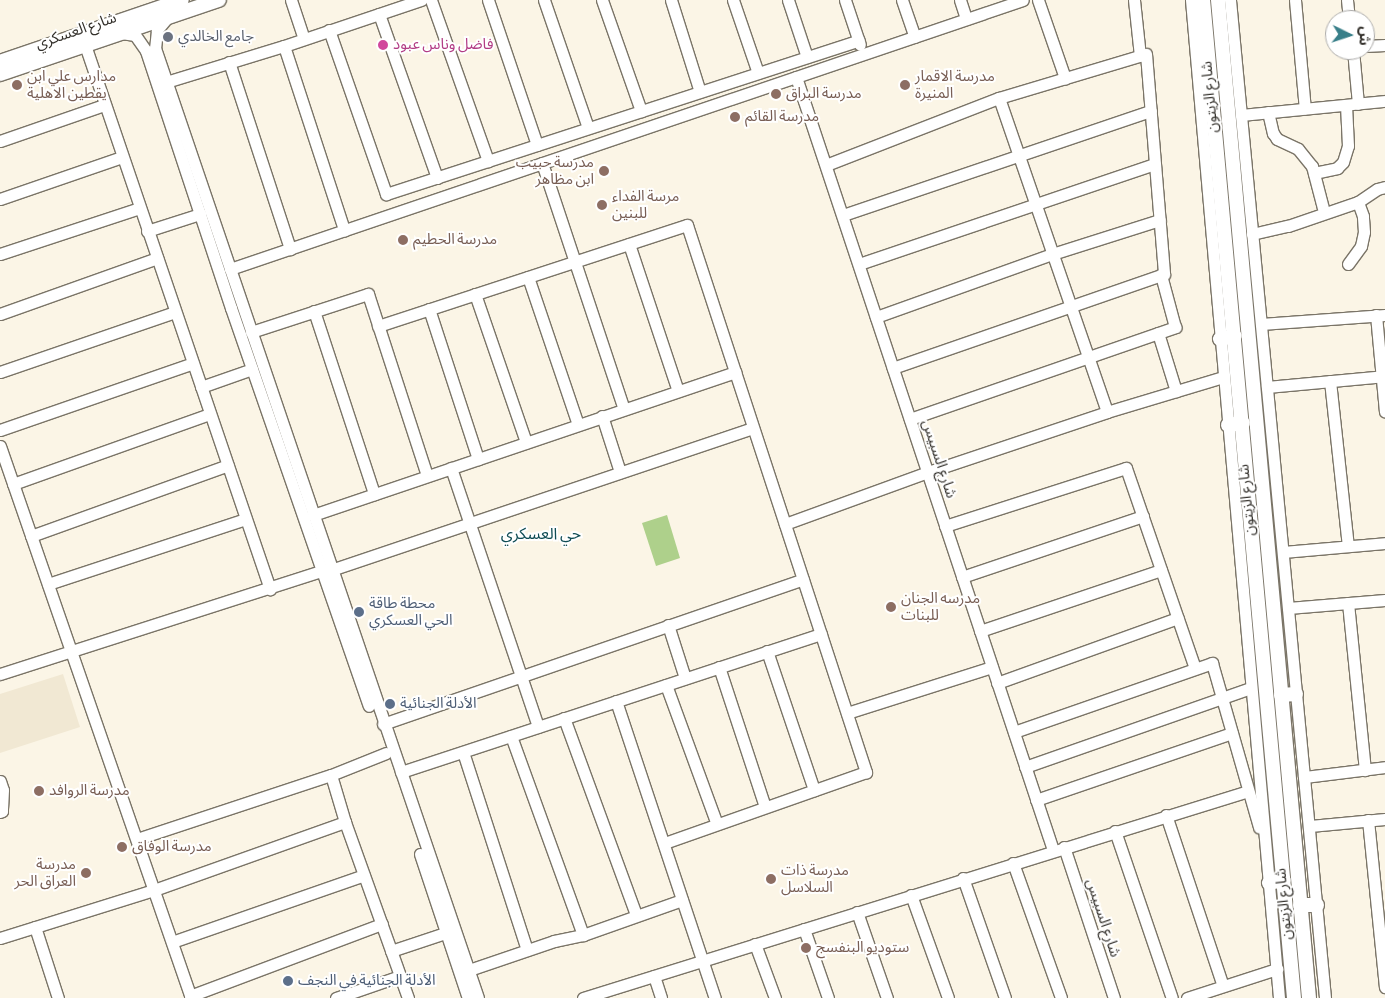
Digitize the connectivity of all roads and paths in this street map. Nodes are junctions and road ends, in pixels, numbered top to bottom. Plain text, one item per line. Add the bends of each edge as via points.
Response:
1 (182, 0) edge
2 (219, 0) edge
3 (291, 0) edge
4 (420, 0) edge
5 (431, 0) edge
6 (488, 0) edge
7 (544, 0) edge
8 (602, 0) edge
9 (671, 0) edge
10 (733, 0) edge
11 (788, 0) edge
12 (845, 0) edge
13 (902, 0) edge
14 (960, 0) edge
15 (1038, 0) edge
16 (1134, 0) edge
17 (1190, 0) edge
18 (1203, 0) edge
19 (1218, 0) edge
20 (1230, 0) edge
21 (1295, 0) edge
22 (1018, 1) edge
23 (150, 5) edge
24 (378, 14) junction
25 (170, 16) junction
26 (966, 19) junction
27 (329, 30) junction
28 (120, 34) junction
29 (914, 37) junction
30 (304, 39) junction
31 (858, 40) junction
32 (85, 45) junction
33 (284, 46) junction
34 (150, 49) junction
35 (41, 54) junction
36 (863, 54) junction
37 (1140, 56) junction
38 (807, 57) junction
39 (1354, 60) edge
40 (19, 61) junction
41 (0, 62) edge
42 (228, 62) junction
43 (758, 73) junction
44 (0, 74) edge
45 (796, 77) junction
46 (1065, 78) junction
47 (166, 82) junction
48 (700, 92) junction
49 (999, 98) junction
50 (1385, 101) edge
51 (1358, 104) junction
52 (104, 105) junction
53 (1346, 105) junction
54 (654, 107) junction
55 (1304, 109) junction
56 (641, 111) junction
57 (1151, 111) junction
58 (1268, 112) junction
59 (1241, 115) junction
60 (659, 123) junction
61 (588, 128) junction
62 (0, 141) edge
63 (537, 145) junction
64 (1018, 154) junction
65 (122, 157) junction
66 (488, 161) junction
67 (542, 163) junction
68 (1155, 164) junction
69 (826, 165) junction
70 (1314, 173) junction
71 (437, 178) junction
72 (421, 183) junction
73 (1385, 186) edge
74 (0, 199) edge
75 (426, 202) junction
76 (1358, 202) junction
77 (1036, 205) junction
78 (140, 208) junction
79 (1324, 212) junction
80 (200, 214) junction
81 (842, 215) junction
82 (1160, 220) junction
83 (344, 230) junction
84 (148, 231) junction
85 (1252, 234) junction
86 (630, 244) junction
87 (290, 248) junction
88 (0, 254) edge
89 (1052, 254) junction
90 (157, 258) junction
91 (576, 261) junction
92 (859, 264) junction
93 (1348, 264) dead end
94 (230, 269) junction
95 (1161, 275) junction
96 (528, 277) junction
97 (476, 294) junction
98 (1071, 307) junction
99 (429, 309) junction
100 (314, 311) junction
101 (175, 312) junction
102 (0, 314) edge
103 (1381, 315) edge
104 (876, 317) junction
105 (1261, 324) junction
106 (378, 326) junction
107 (251, 332) junction
108 (1158, 333) junction
109 (1235, 336) junction
110 (1220, 339) junction
111 (1088, 358) junction
112 (193, 364) junction
113 (893, 368) junction
114 (252, 369) junction
115 (0, 372) edge
116 (735, 372) junction
117 (1383, 376) edge
118 (1223, 377) junction
119 (1330, 381) junction
120 (201, 386) junction
121 (1267, 388) junction
122 (265, 389) junction
123 (678, 391) junction
124 (1176, 391) junction
125 (271, 407) junction
126 (624, 409) junction
127 (1107, 412) junction
128 (1385, 412) edge
129 (210, 414) junction
130 (1262, 414) junction
131 (602, 416) junction
132 (910, 420) junction
133 (1243, 423) junction
134 (578, 425) junction
135 (1228, 425) junction
136 (753, 428) junction
137 (0, 430) edge
138 (526, 442) junction
139 (0, 446) edge
140 (478, 459) junction
141 (228, 465) junction
142 (451, 468) junction
143 (620, 472) junction
144 (928, 472) junction
145 (427, 476) junction
146 (13, 484) junction
147 (374, 494) junction
148 (313, 515) junction
149 (1143, 516) junction
150 (246, 519) junction
151 (470, 524) junction
152 (785, 524) junction
153 (945, 526) junction
154 (31, 536) junction
155 (1260, 536) junction
156 (1385, 543) edge
157 (1348, 546) junction
158 (1283, 552) junction
159 (1262, 568) junction
160 (327, 570) junction
161 (1161, 570) junction
162 (962, 577) junction
163 (803, 579) junction
164 (48, 584) junction
165 (270, 588) junction
166 (1385, 600) edge
167 (1348, 604) junction
168 (1288, 608) junction
169 (1178, 618) junction
170 (668, 625) junction
171 (980, 631) junction
172 (821, 634) junction
173 (72, 651) junction
174 (767, 651) junction
175 (719, 667) junction
176 (992, 667) junction
177 (1195, 668) junction
178 (1264, 672) junction
179 (1250, 673) junction
180 (0, 674) edge
181 (521, 676) junction
182 (685, 678) junction
183 (997, 683) junction
184 (666, 684) junction
185 (1251, 688) junction
186 (1296, 694) junction
187 (1281, 696) junction
188 (1222, 697) junction
189 (616, 701) junction
190 (846, 713) junction
191 (564, 718) junction
192 (383, 724) junction
193 (538, 727) junction
194 (1014, 732) junction
195 (1232, 733) junction
196 (511, 736) junction
197 (463, 752) junction
198 (386, 753) junction
199 (1025, 767) junction
200 (1385, 768) edge
201 (1365, 770) junction
202 (401, 772) junction
203 (331, 775) junction
204 (1304, 777) junction
205 (0, 781) edge
206 (814, 790) junction
207 (1248, 790) junction
208 (1036, 800) junction
209 (765, 808) junction
210 (0, 812) edge
211 (1166, 815) junction
212 (1385, 819) edge
213 (1368, 820) junction
214 (413, 821) junction
215 (346, 822) junction
216 (717, 824) junction
217 (1310, 826) junction
218 (1115, 831) junction
219 (137, 839) junction
220 (420, 842) junction
221 (664, 843) junction
222 (1059, 848) junction
223 (1266, 853) junction
224 (1013, 863) junction
225 (364, 875) junction
226 (963, 878) junction
227 (1284, 880) junction
228 (1269, 884) junction
229 (154, 890) junction
230 (911, 895) junction
231 (682, 900) junction
232 (1317, 905) junction
233 (1300, 906) junction
234 (857, 912) junction
235 (636, 915) junction
236 (382, 924) junction
237 (35, 927) junction
238 (804, 929) junction
239 (445, 933) junction
240 (582, 935) junction
241 (0, 938) edge
242 (172, 942) junction
243 (755, 944) junction
244 (527, 950) junction
245 (391, 951) junction
246 (702, 961) junction
247 (1306, 968) junction
248 (1277, 969) junction
249 (1292, 969) junction
250 (469, 970) junction
251 (400, 976) junction
252 (654, 976) junction
253 (1223, 986) junction
254 (1385, 987) edge
255 (599, 996) edge
256 (191, 997) edge
257 (58, 998) edge
258 (336, 998) edge
259 (408, 998) edge
260 (468, 998) edge
261 (478, 998) edge
262 (583, 998) edge
263 (661, 998) edge
264 (715, 998) edge
265 (775, 998) edge
266 (828, 998) edge
267 (887, 998) edge
268 (948, 998) edge
269 (1005, 998) edge
270 (1061, 998) edge
271 (1114, 998) edge
272 (1172, 998) edge
273 (1187, 998) edge
274 (1279, 998) edge
275 (1294, 998) edge
276 (1310, 998) edge
277 (1325, 998) edge

1 - 23 main road, شارع العسكري
2 - 25 main road, شارع العسكري
3 - 30 street
4 - 24 street
5 - 66 street
6 - 63 street
7 - 61 street
8 - 56 street
9 - 48 street
10 - 43 street
11 - 38 street
12 - 31 street
13 - 29 street
14 - 26 street
15 - 46 street
16 - 37 street
17 - 110 street
18 - 109 main road, شارع الزيتون
19 - 130 main road, شارع الزيتون
20 - 59 street
21 - 55 street
22 - 26 street
23 - 35 main road, شارع العسكري
24 - 27 street
24 - 71 street
25 - 28 main road, شارع العسكري
25 - 34 street via 161,22
26 - 29 street
27 - 30 street
27 - 72 street via 386,194
28 - 32 main road, شارع العسكري
28 - 34 street via 135,35
29 - 36 street
30 - 33 street
31 - 36 street
31 - 38 street
32 - 35 main road, شارع العسكري
32 - 52 street
33 - 42 street
33 - 83 street
34 - 47 street
34 - 80 street
35 - 40 main road, شارع العسكري
36 - 45 street
37 - 46 street
37 - 57 street via 1146,54
38 - 43 street
39 - 51 street
40 - 41 main road, شارع العسكري
40 - 44 main road, شارع العسكري
42 - 47 street
42 - 87 street
43 - 48 street
45 - 60 street
45 - 69 street, شارع السبيس
46 - 49 street
47 - 94 street
48 - 54 street
49 - 64 street
49 - 69 street
50 - 51 street
51 - 53 street
52 - 62 street
52 - 65 street
53 - 55 street
53 - 70 street via 1348,146 1343,162 1337,168
54 - 56 street
54 - 60 street
55 - 58 street
56 - 61 street
57 - 64 street
57 - 68 street
58 - 59 street
58 - 70 street via 1273,133 1298,149
59 - 85 street
60 - 67 street
61 - 63 street
63 - 66 street
64 - 77 street
64 - 81 street
65 - 74 street
65 - 78 street
66 - 71 street
67 - 75 street
67 - 91 street
68 - 77 street
68 - 82 street
69 - 81 street, شارع السبيس
70 - 79 street
71 - 72 street
72 - 75 street
73 - 76 street
75 - 83 street
76 - 79 street
76 - 93 street via 1364,232 1361,246
77 - 89 street
77 - 92 street
78 - 84 street
78 - 88 street
79 - 85 street via 1288,226
80 - 84 street
80 - 114 street
81 - 92 street, شارع السبيس
82 - 89 street
82 - 95 street via 1164,274
83 - 87 street
84 - 90 street
85 - 105 street
86 - 91 street
86 - 116 street via 687,225
86 - 123 street
87 - 94 street
89 - 98 street
89 - 104 street
90 - 101 street
90 - 102 street
91 - 96 street
91 - 126 street
92 - 104 street, شارع السبيس
94 - 107 street
95 - 98 street
95 - 108 street via 1175,327
96 - 97 street
96 - 134 street
97 - 99 street
97 - 138 street
98 - 111 street
98 - 113 street
99 - 106 street
99 - 140 street
100 - 106 street via 368,294
100 - 107 street
100 - 147 street
101 - 112 street
101 - 115 street
103 - 105 street
103 - 117 street
104 - 113 street, شارع السبيس
105 - 121 street
106 - 145 street
107 - 122 street
108 - 111 street
108 - 124 street
109 - 110 main road
109 - 133 main road, شارع الزيتون
110 - 118 street
111 - 127 street
111 - 132 street
112 - 120 street
112 - 137 street
113 - 132 street, شارع السبيس
114 - 120 street
114 - 122 street
116 - 123 street
116 - 136 street
117 - 119 street
117 - 128 street
118 - 124 street
118 - 135 street
119 - 121 street
119 - 157 street
120 - 129 street
121 - 130 street
122 - 125 street
123 - 126 street
124 - 127 street
125 - 148 street
125 - 160 street
126 - 131 street
127 - 144 street
129 - 141 street
129 - 146 street
130 - 155 main road, شارع الزيتون
130 - 158 street
131 - 134 street
131 - 143 street
132 - 144 street, شارع السبيس
133 - 135 main road
133 - 155 main road, شارع الزيتون
134 - 138 street
135 - 179 street
136 - 143 street
136 - 152 street
138 - 140 street
139 - 146 street
140 - 142 street
141 - 150 street
141 - 154 street
142 - 145 street
142 - 151 street
143 - 151 street
144 - 152 street
144 - 153 street, شارع السبيس
145 - 147 street
146 - 154 street
147 - 148 street
148 - 160 street
149 - 153 street via 1126,468
149 - 161 street
149 - 162 street
150 - 164 street
150 - 165 street
151 - 160 street
151 - 181 street
152 - 163 street
153 - 162 street, شارع السبيس
154 - 164 street
155 - 159 main road, شارع الزيتون
156 - 157 street
157 - 158 street
158 - 168 street
159 - 178 main road, شارع الزيتون
159 - 187 main road, شارع الزيتون
160 - 165 street
160 - 192 street
160 - 198 street
161 - 169 street
161 - 171 street
162 - 171 street, شارع السبيس
163 - 170 street
163 - 172 street
164 - 173 street
165 - 173 street
166 - 167 street
167 - 168 street
167 - 201 street
168 - 186 street
169 - 177 street
169 - 183 street
170 - 181 street
170 - 182 street
171 - 176 street, شارع السبيس
172 - 174 street
172 - 190 street
173 - 180 street
173 - 219 street
174 - 175 street
174 - 206 street
175 - 182 street
175 - 209 street
176 - 183 street, شارع السبيس
176 - 190 street
177 - 188 street via 1212,663
177 - 194 street
178 - 179 main road
178 - 227 main road, شارع الزيتون
179 - 185 street
181 - 192 street
181 - 193 street
182 - 184 street
183 - 194 street, شارع السبيس
184 - 189 street
184 - 216 street
185 - 188 street
185 - 223 street
186 - 187 main road
186 - 204 street
187 - 233 main road, شارع الزيتون
188 - 195 street
188 - 199 street
189 - 191 street
189 - 221 street
190 - 206 street via 866,772
191 - 193 street
191 - 235 street
192 - 202 street
193 - 196 street
194 - 199 street, شارع السبيس
195 - 207 street
195 - 208 street
196 - 197 street
196 - 240 street
197 - 202 street
197 - 244 street
198 - 203 street
198 - 214 street
199 - 208 street, شارع السبيس
200 - 201 street
201 - 204 street
202 - 214 street
203 - 215 street
203 - 219 street
204 - 217 street
205 - 210 street via 3,790
206 - 209 street
207 - 211 street
207 - 223 street
208 - 222 street, شارع السبيس
209 - 216 street
211 - 218 street
211 - 253 street
212 - 213 street
213 - 217 street
213 - 254 street
214 - 220 street
215 - 225 street
215 - 229 street
216 - 221 street
217 - 232 street
218 - 222 street
218 - 272 street
219 - 229 street
220 - 239 street
220 - 250 street
221 - 231 street
222 - 224 street
222 - 271 street, شارع السبيس
223 - 228 street
224 - 226 street
224 - 270 street
225 - 236 street
225 - 242 street
226 - 230 street
226 - 269 street
227 - 228 main road
227 - 249 main road, شارع الزيتون
228 - 248 street
229 - 237 street
229 - 242 street
230 - 234 street
230 - 268 street
231 - 235 street
231 - 246 street
232 - 233 main road
232 - 277 street
233 - 247 main road, شارع الزيتون
234 - 238 street
234 - 267 street
235 - 240 street
236 - 245 street
236 - 256 street
237 - 241 street
237 - 257 street
238 - 243 street
238 - 266 street
239 - 245 street
239 - 260 street
240 - 244 street
242 - 256 street
243 - 246 street
243 - 265 street
244 - 250 street
245 - 251 street
246 - 252 street
246 - 264 street
247 - 249 main road via 1300,972
247 - 276 main road, شارع الزيتون
248 - 253 street
248 - 274 street
249 - 275 main road, شارع الزيتون
250 - 261 street
251 - 258 street
251 - 259 street
252 - 255 street
252 - 263 street
253 - 273 street
255 - 262 street

